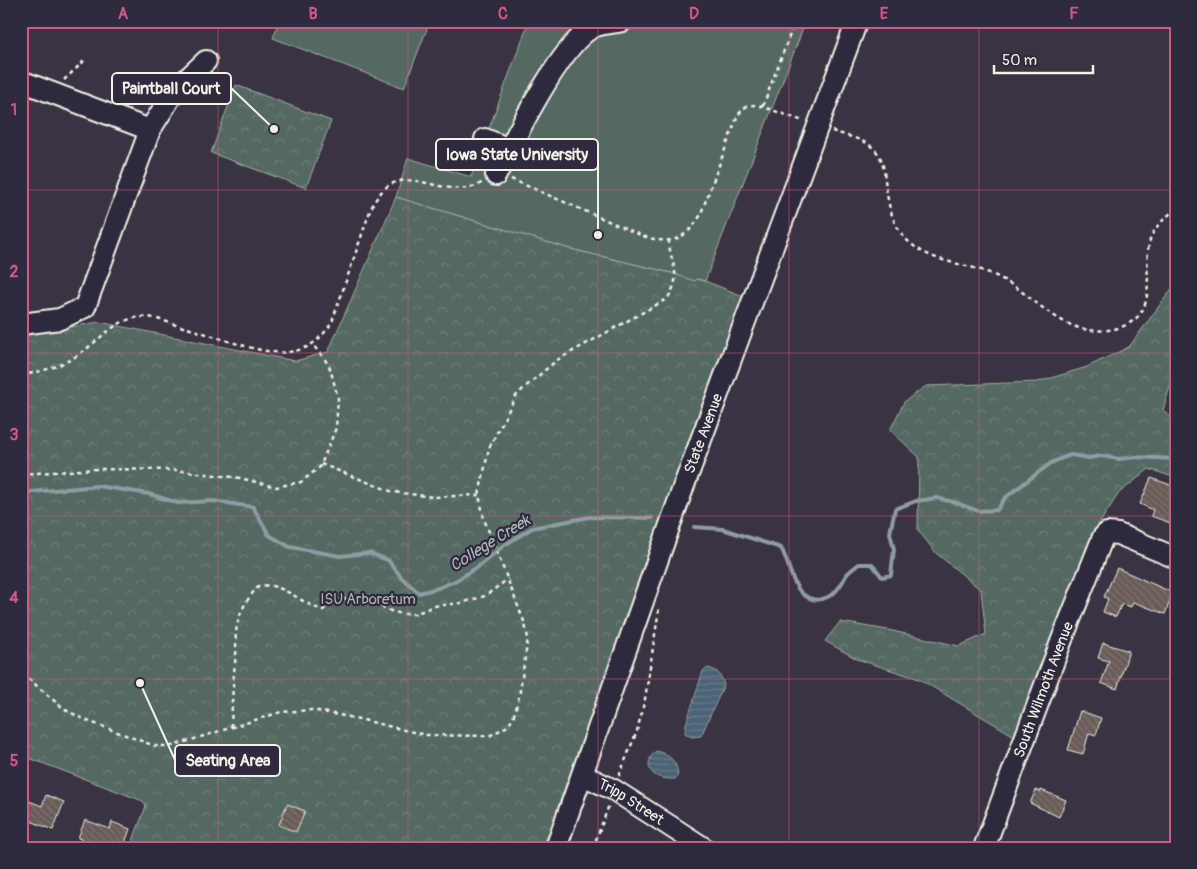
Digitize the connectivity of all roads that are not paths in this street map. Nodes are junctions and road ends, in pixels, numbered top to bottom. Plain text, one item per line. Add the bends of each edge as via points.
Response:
1 (578, 21) edge
2 (621, 21) edge
3 (857, 21) edge
4 (573, 44) junction
5 (206, 61) dead end
6 (21, 82) edge
7 (150, 130) junction
8 (485, 139) dead end
9 (509, 149) junction
10 (496, 175) road end
11 (21, 324) edge
12 (1176, 558) edge
13 (583, 775) junction
14 (695, 845) edge
15 (556, 848) edge
16 (984, 848) edge

1 - 4 street
2 - 4 street via 595,26
3 - 13 street, State Avenue via 683,488
4 - 9 street via 563,55
5 - 7 street via 170,98
6 - 7 street
7 - 11 street via 85,307 60,319
8 - 9 street
9 - 10 street
12 - 16 street, South Wilmoth Avenue via 1118,534 1107,533 1100,543
13 - 14 street, Tripp Street via 614,790
13 - 15 street, State Avenue

